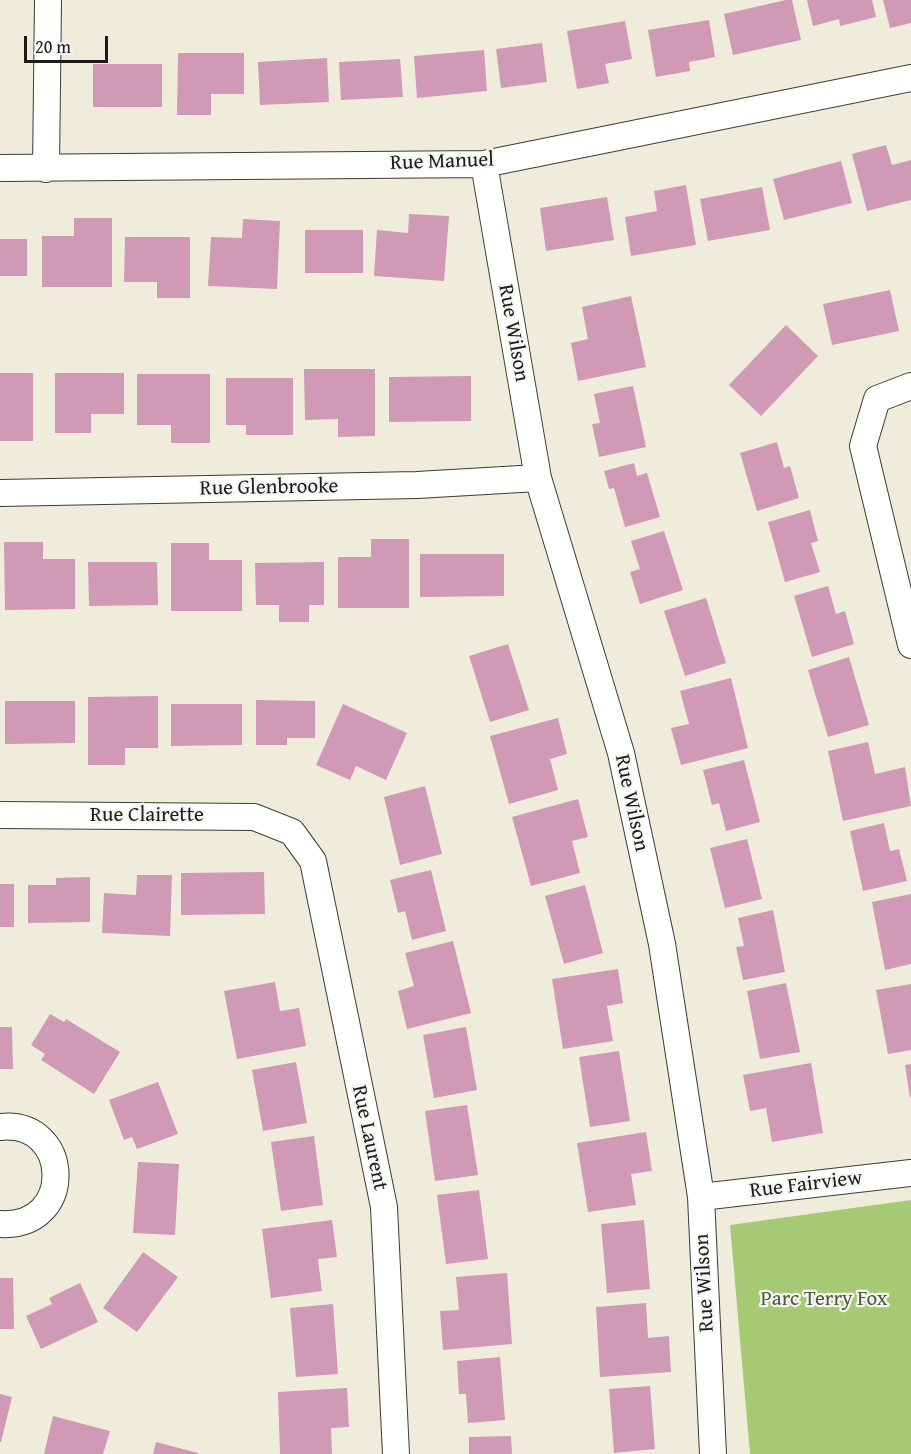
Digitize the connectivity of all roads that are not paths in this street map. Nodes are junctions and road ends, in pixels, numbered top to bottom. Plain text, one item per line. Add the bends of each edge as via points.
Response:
1 (48, 0) edge
2 (911, 78) edge
3 (484, 164) junction
4 (0, 168) edge
5 (46, 169) junction
6 (911, 386) edge
7 (538, 478) junction
8 (0, 493) edge
9 (911, 645) edge
10 (0, 815) edge
11 (292, 831) joint
12 (0, 1127) edge
13 (911, 1173) edge
14 (701, 1197) junction
15 (0, 1224) edge
16 (396, 1454) edge
17 (713, 1454) edge

1 - 5 street
2 - 3 street, Rue Manuel
3 - 5 street, Rue Manuel
3 - 7 street, Rue Wilson
4 - 5 street, Rue Manuel
6 - 9 street via 877,399 862,446
7 - 8 street, Rue Glenbrooke via 417,485
7 - 14 street, Rue Wilson via 621,753 662,944
10 - 11 street, Rue Clairette via 254,817
11 - 16 street, Rue Laurent via 313,861 384,1207
12 - 15 street via 26,1130 40,1138 56,1167 56,1184 40,1212 27,1221
13 - 14 street, Rue Fairview
14 - 17 street, Rue Wilson

